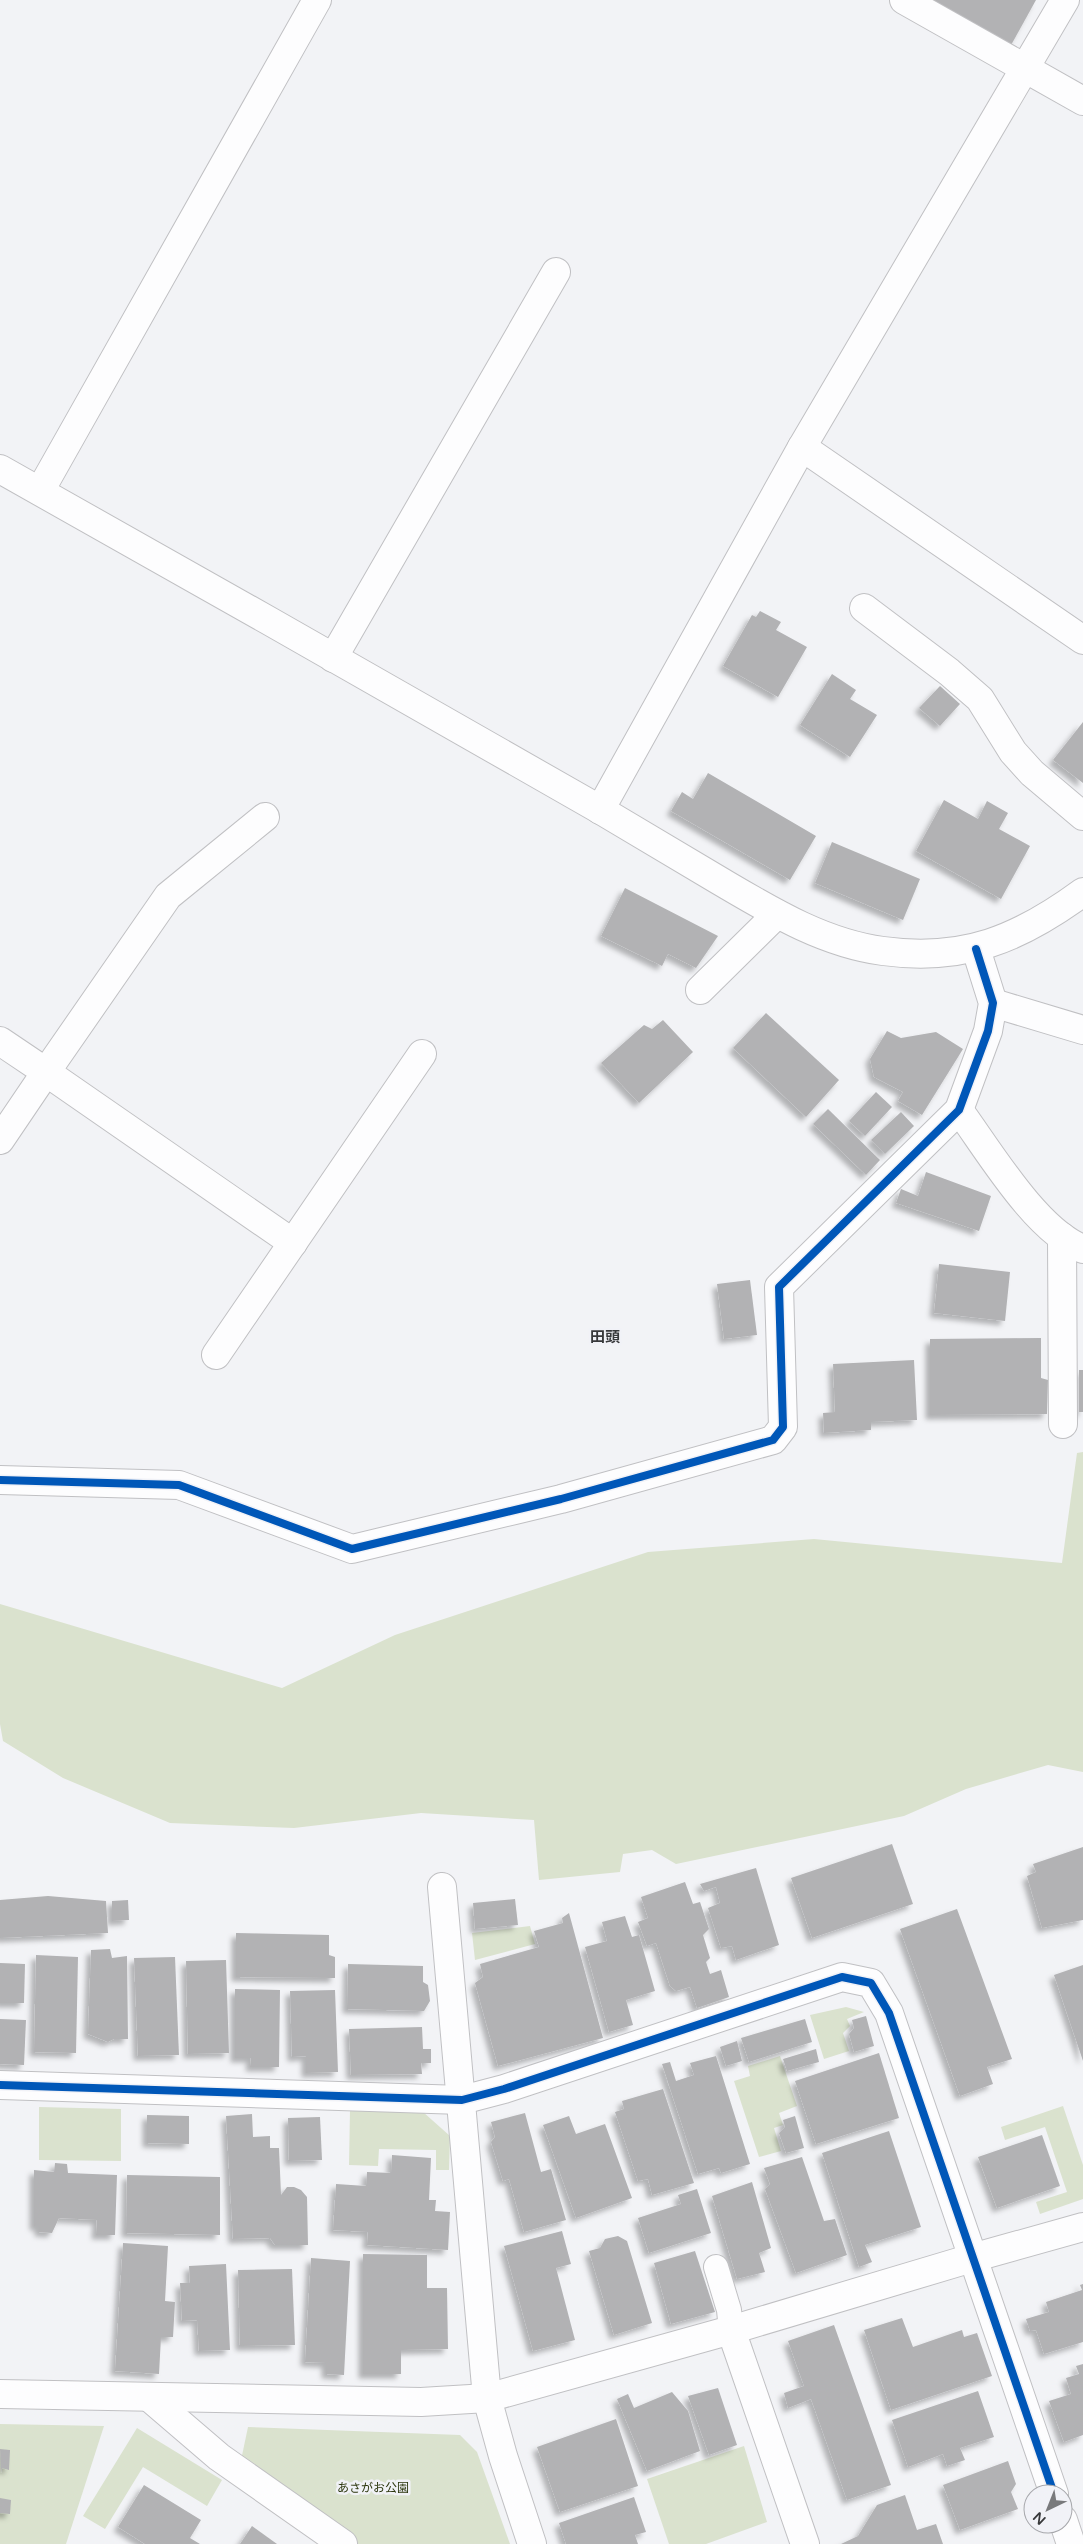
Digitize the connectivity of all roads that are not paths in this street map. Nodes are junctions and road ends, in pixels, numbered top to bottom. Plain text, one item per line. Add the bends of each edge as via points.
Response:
1 (317, 0) edge
2 (904, 0) edge
3 (1065, 0) edge
4 (1026, 68) junction
5 (1083, 101) edge
6 (556, 272) dead end
7 (802, 447) junction
8 (0, 469) edge
9 (40, 491) junction
10 (864, 608) dead end
11 (1083, 640) edge
12 (333, 658) junction
13 (600, 810) junction
14 (1083, 816) edge
15 (265, 817) dead end
16 (1083, 892) edge
17 (777, 914) junction
18 (976, 949) junction
19 (700, 990) dead end
20 (993, 1003) junction
21 (1083, 1030) edge
22 (0, 1041) edge
23 (422, 1054) dead end
24 (46, 1072) junction
25 (960, 1110) junction
26 (0, 1140) edge
27 (293, 1243) junction
28 (1072, 1243) edge
29 (216, 1355) dead end
30 (1063, 1424) dead end
31 (0, 1480) edge
32 (442, 1887) dead end
33 (0, 2085) edge
34 (462, 2100) junction
35 (1083, 2228) edge
36 (972, 2258) junction
37 (716, 2267) dead end
38 (731, 2330) junction
39 (0, 2394) edge
40 (149, 2397) junction
41 (487, 2398) junction
42 (1051, 2484) edge
43 (343, 2544) edge
44 (532, 2544) edge
45 (805, 2544) edge

1 - 9 street
2 - 4 street
3 - 4 street
4 - 5 street
4 - 7 street
6 - 12 street
7 - 11 street
7 - 13 street
8 - 9 street
9 - 12 street
10 - 14 street via 950,672 980,699 1013,752 1032,773
12 - 13 street
13 - 17 street
15 - 24 street via 168,896
16 - 18 street via 1018,934
17 - 18 street via 849,944 884,951 932,954
17 - 19 street
18 - 20 street
20 - 21 street
20 - 25 street via 988,1031
22 - 24 street
23 - 27 street
24 - 26 street
24 - 27 street
25 - 28 street via 1016,1189 1037,1213
25 - 31 street via 779,1287 783,1427 773,1440 561,1499 352,1549 179,1485
27 - 29 street
28 - 30 street
32 - 34 street
33 - 34 street
34 - 36 street via 842,1977 871,1983 889,2013
34 - 41 street
35 - 36 street
36 - 38 street
36 - 42 street
37 - 38 lane via 729,2310
38 - 41 street
38 - 45 street
39 - 40 street
40 - 41 street via 421,2402
40 - 43 street via 219,2457
41 - 44 street

